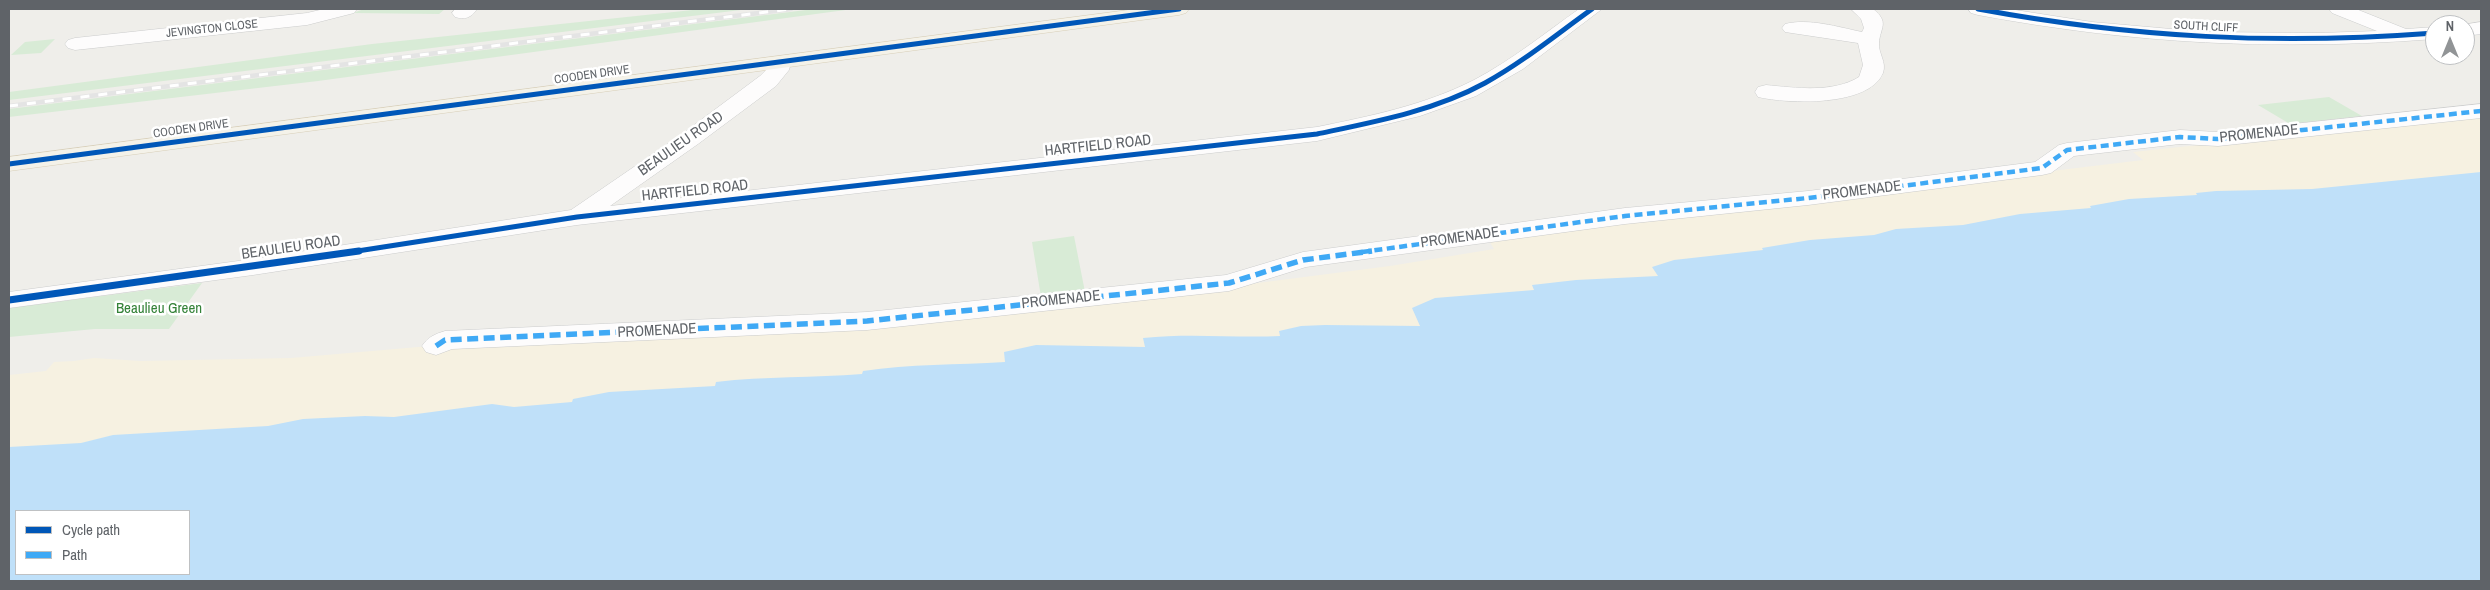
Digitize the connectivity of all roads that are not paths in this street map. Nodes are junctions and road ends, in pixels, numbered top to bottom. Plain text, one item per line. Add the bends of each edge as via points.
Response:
1 (347, 9) edge
2 (1179, 9) edge
3 (1592, 9) edge
4 (1861, 9) edge
5 (1978, 9) edge
6 (2339, 9) edge
7 (1787, 28) dead end
8 (2425, 34) edge
9 (2406, 35) junction
10 (1868, 39) junction
11 (75, 44) dead end
12 (780, 62) junction
13 (1760, 91) dead end
14 (2481, 111) edge
15 (9, 164) edge
16 (577, 217) junction
17 (9, 300) edge
18 (436, 346) dead end

1 - 11 street, JEVINGTON CLOSE via 307,19
2 - 12 main road, COODEN DRIVE
3 - 16 street, HARTFIELD ROAD via 1470,91 1425,108 1317,134
4 - 10 street via 1870,16 1874,28
5 - 9 street, SOUTH CLIFF via 2098,30 2224,40
6 - 9 street
7 - 10 street via 1822,30
8 - 9 street, SOUTH CLIFF
10 - 13 street via 1873,72 1869,79 1853,89 1800,96
12 - 15 main road, COODEN DRIVE
12 - 16 street, BEAULIEU ROAD via 778,70 768,81
14 - 18 street, PROMENADE via 2067,150 2042,168 1808,198 1625,216 1303,260 1219,284 867,321 445,340
16 - 17 street, BEAULIEU ROAD

